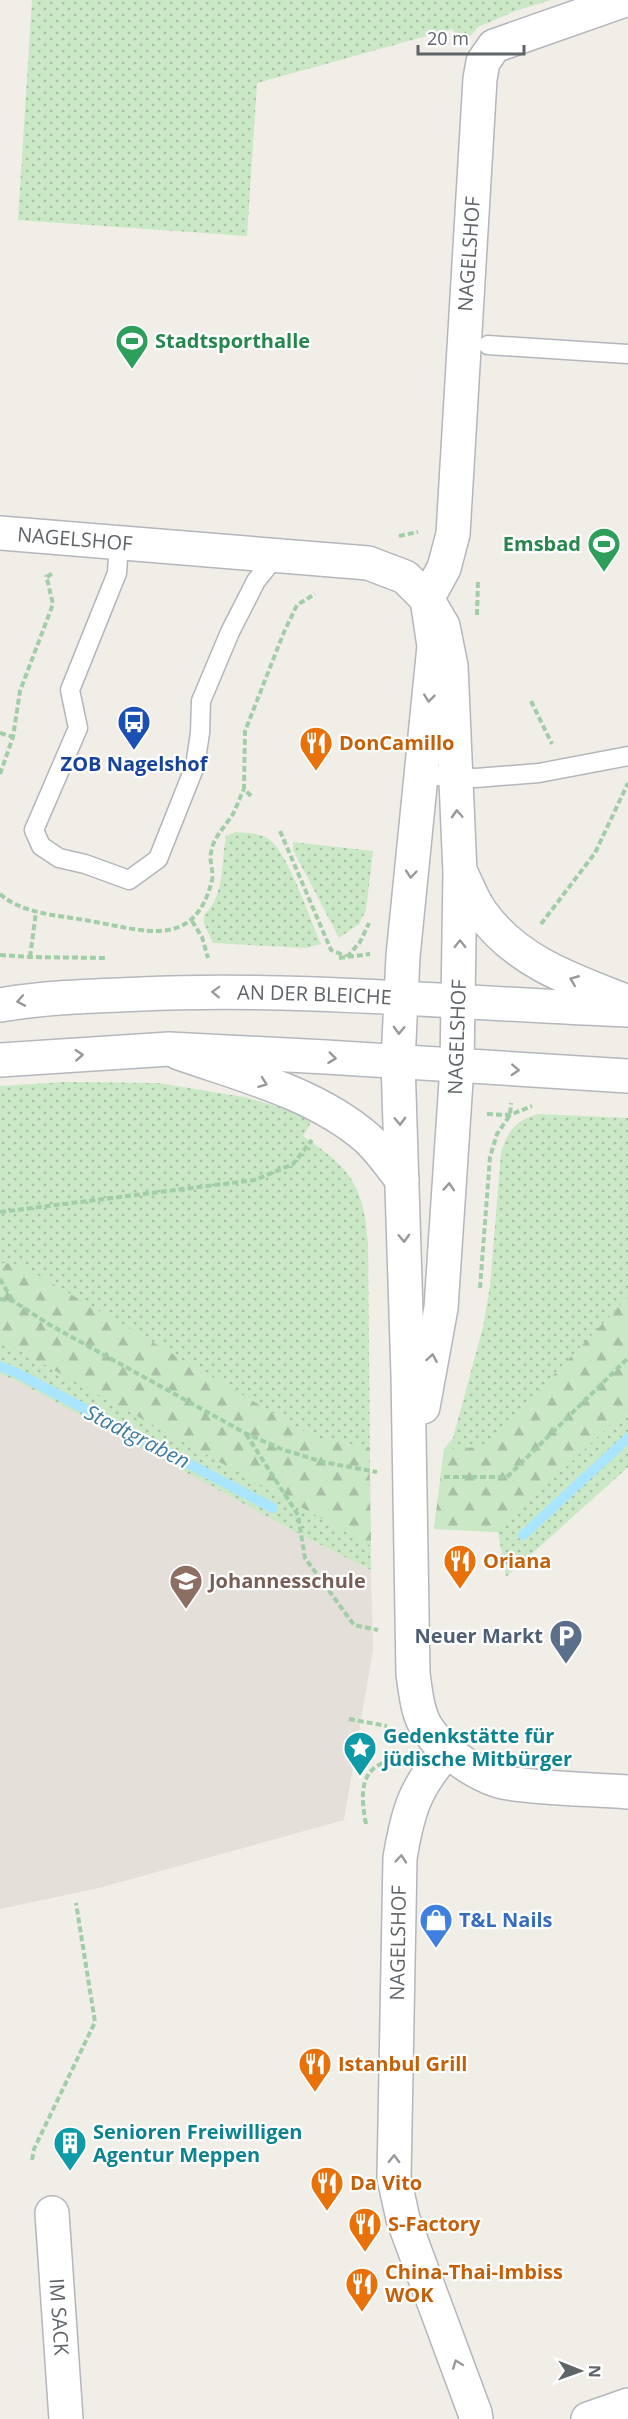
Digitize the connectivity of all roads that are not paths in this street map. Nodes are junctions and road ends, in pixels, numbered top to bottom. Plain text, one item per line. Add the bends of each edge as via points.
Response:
1 (625, 0) edge
2 (488, 345) dead end
3 (628, 354) edge
4 (0, 533) edge
5 (118, 542) junction
6 (276, 556) junction
7 (427, 599) junction
8 (628, 756) edge
9 (420, 775) junction
10 (455, 778) junction
11 (460, 873) junction
12 (400, 998) junction
13 (459, 1002) junction
14 (628, 1002) edge
15 (0, 1005) edge
16 (628, 1010) edge
17 (169, 1049) junction
18 (0, 1060) edge
19 (399, 1062) junction
20 (457, 1066) junction
21 (628, 1076) edge
22 (402, 1180) junction
23 (411, 1478) junction
24 (448, 1750) junction
25 (628, 1792) edge
26 (52, 2212) dead end
27 (628, 2406) edge
28 (66, 2419) edge
29 (476, 2419) edge
30 (588, 2419) edge

1 - 7 street, NAGELSHOF via 494,46 483,62 453,534 444,568
2 - 3 lane
4 - 5 street, NAGELSHOF
5 - 6 street, NAGELSHOF
5 - 6 lane via 117,573 70,690 78,728 34,830 40,846 59,858 129,880 158,859 195,765 201,701 256,581
6 - 7 street, NAGELSHOF via 368,563 405,577
7 -> 9 street, NAGELSHOF via 434,646
7 - 10 street, NAGELSHOF via 443,626 451,666
8 - 10 lane via 540,773
9 - 10 lane
9 -> 12 street, NAGELSHOF
11 -> 10 street, NAGELSHOF
13 -> 11 street, NAGELSHOF
14 -> 11 street via 551,971 508,943 480,912
12 - 13 street, AN DER BLEICHE
12 -> 15 street, AN DER BLEICHE via 204,991 40,998
12 -> 19 street, NAGELSHOF
13 - 16 street, AN DER BLEICHE
13 - 20 street, NAGELSHOF
18 -> 17 street
17 -> 19 street
17 -> 22 street via 284,1090 330,1111 368,1138
19 - 20 street
19 -> 22 street, NAGELSHOF
20 -> 21 street
23 -> 20 street, NAGELSHOF via 441,1308
22 -> 23 street, NAGELSHOF
23 - 24 street, NAGELSHOF via 413,1674 418,1707 429,1731
24 - 25 street via 473,1770 507,1783
29 -> 24 street, NAGELSHOF via 403,2219 394,2178 400,1858 407,1817 427,1774
26 - 28 street, IM SACK
27 - 30 street

